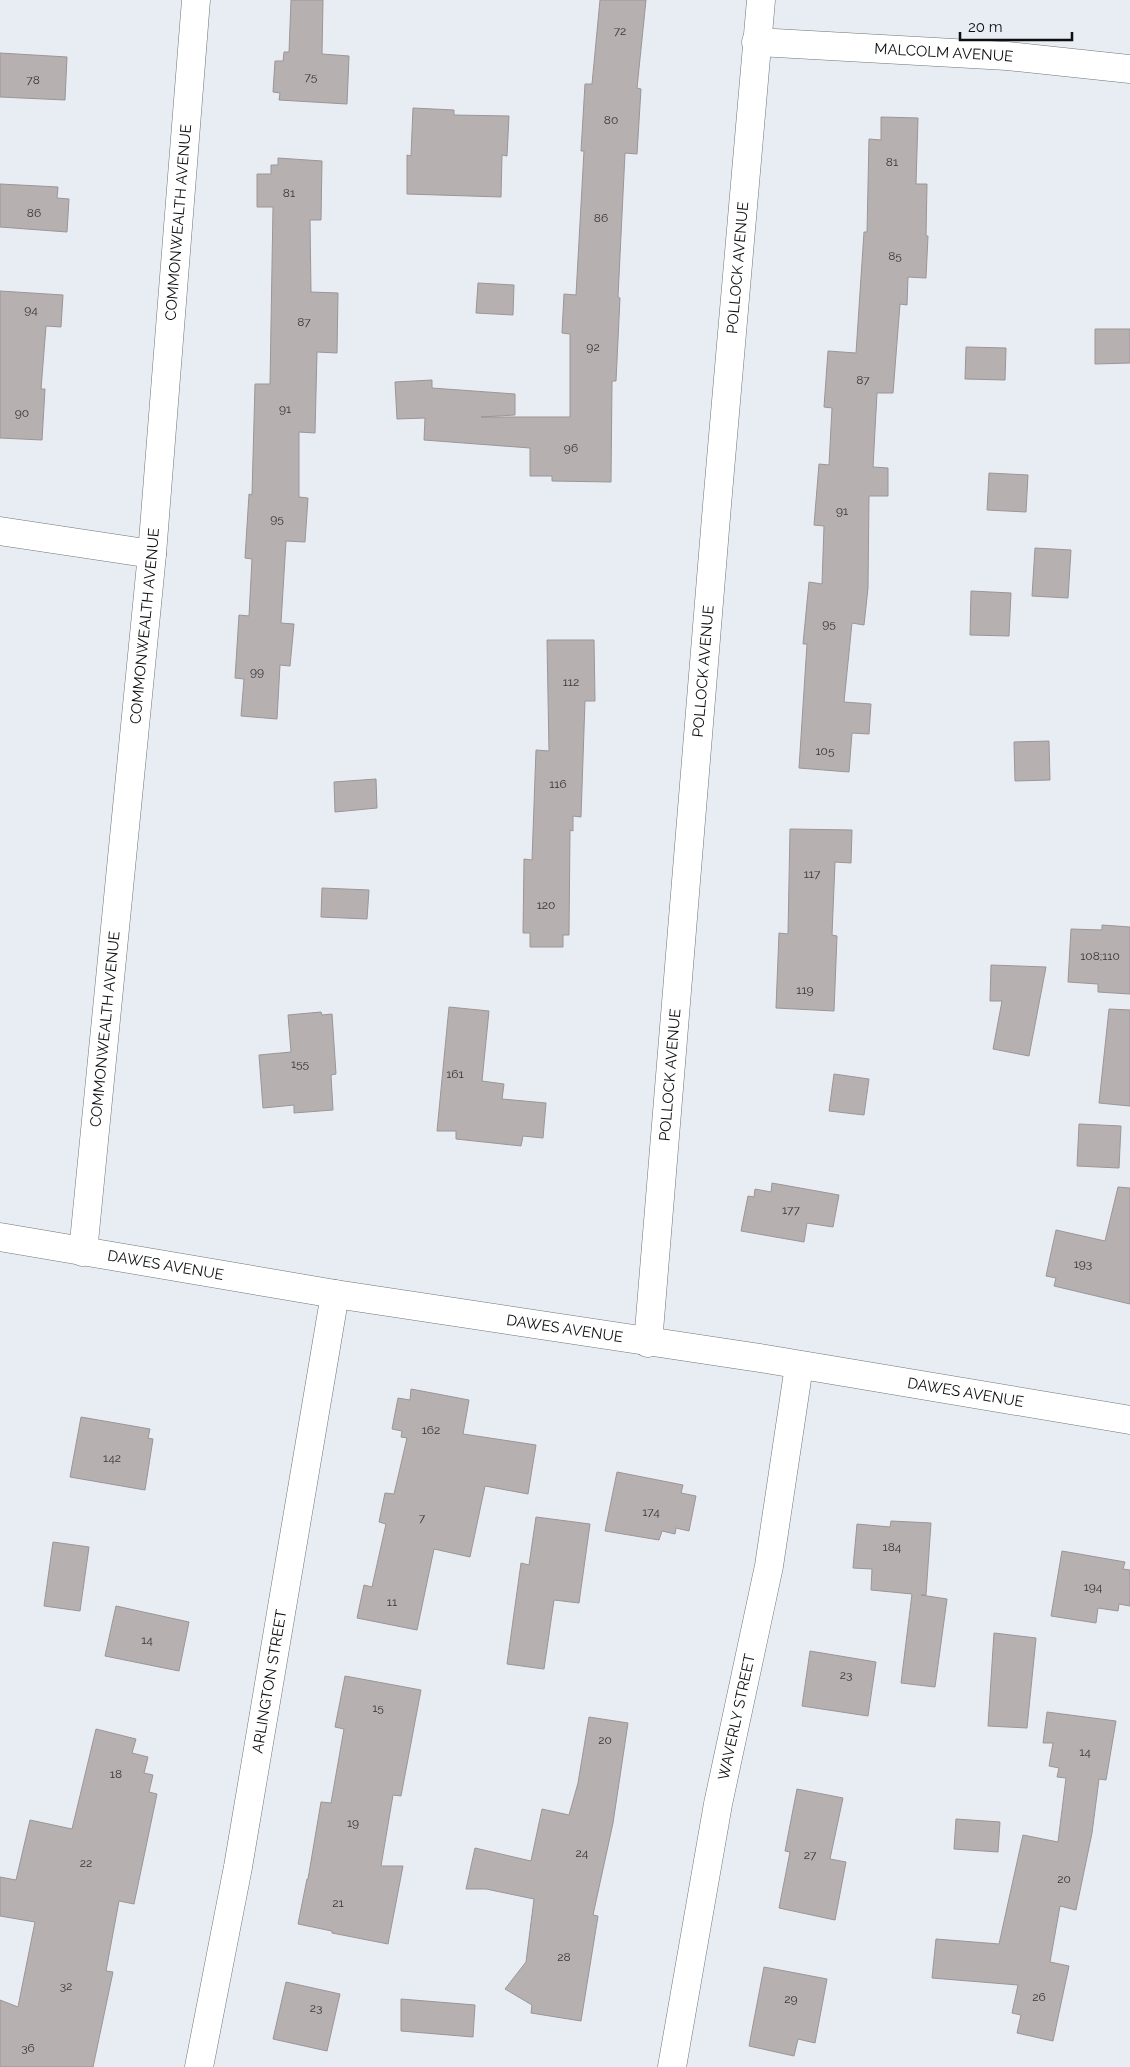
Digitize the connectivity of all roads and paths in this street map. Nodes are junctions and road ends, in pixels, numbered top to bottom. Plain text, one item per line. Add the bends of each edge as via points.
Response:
1 (196, 0) edge
2 (761, 0) edge
3 (756, 42) junction
4 (1130, 69) edge
5 (0, 530) edge
6 (152, 554) junction
7 (0, 1237) edge
8 (83, 1252) junction
9 (335, 1294) junction
10 (648, 1343) junction
11 (799, 1366) junction
12 (1130, 1420) edge
13 (199, 2067) edge
14 (672, 2067) edge

1 - 6 street, COMMONWEALTH AVENUE
2 - 3 street, POLLOCK AVENUE
3 - 4 street, MALCOLM AVENUE via 1006,56
3 - 10 street, POLLOCK AVENUE
5 - 6 street
6 - 8 street, COMMONWEALTH AVENUE
7 - 8 street, DAWES AVENUE
8 - 9 street, DAWES AVENUE
9 - 10 street, DAWES AVENUE
9 - 13 street, ARLINGTON STREET via 238,1867
10 - 11 street, DAWES AVENUE
11 - 12 street, DAWES AVENUE
11 - 14 street, WAVERLY STREET via 770,1566 718,1804

